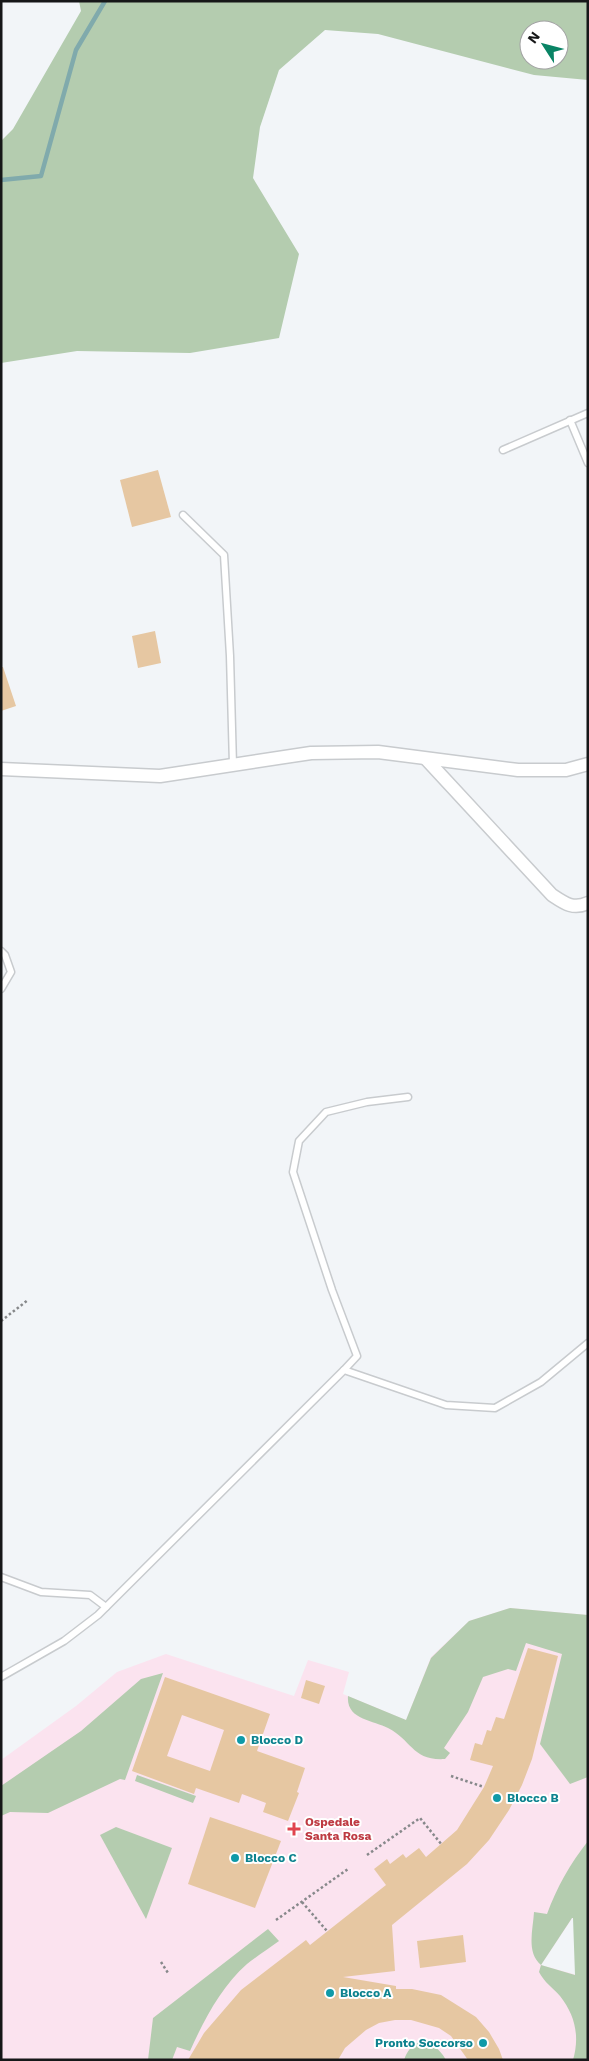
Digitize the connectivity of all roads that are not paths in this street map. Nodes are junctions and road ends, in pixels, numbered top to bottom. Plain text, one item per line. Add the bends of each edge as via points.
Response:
1 (588, 413) edge
2 (570, 420) junction
3 (503, 450) dead end
4 (588, 463) edge
5 (183, 515) dead end
6 (426, 759) junction
7 (588, 764) edge
8 (233, 765) junction
9 (1, 769) edge
10 (588, 903) edge
11 (1, 951) edge
12 (1, 989) edge
13 (408, 1097) dead end
14 (588, 1343) edge
15 (344, 1370) junction
16 (1, 1577) edge
17 (106, 1607) junction
18 (1, 1677) edge

1 - 2 lane
2 - 3 lane
2 - 4 lane
5 - 8 lane via 224,555
6 - 7 street via 518,770 566,770
6 - 8 street via 378,752 311,753
6 - 10 street via 552,895 568,906
8 - 9 street via 160,776
11 - 12 lane via 11,972
13 - 15 lane via 326,1112 299,1140 293,1172 357,1356
14 - 15 lane via 541,1382 494,1408 446,1405
15 - 17 lane
16 - 17 lane via 41,1592 90,1594
17 - 18 lane via 64,1642

